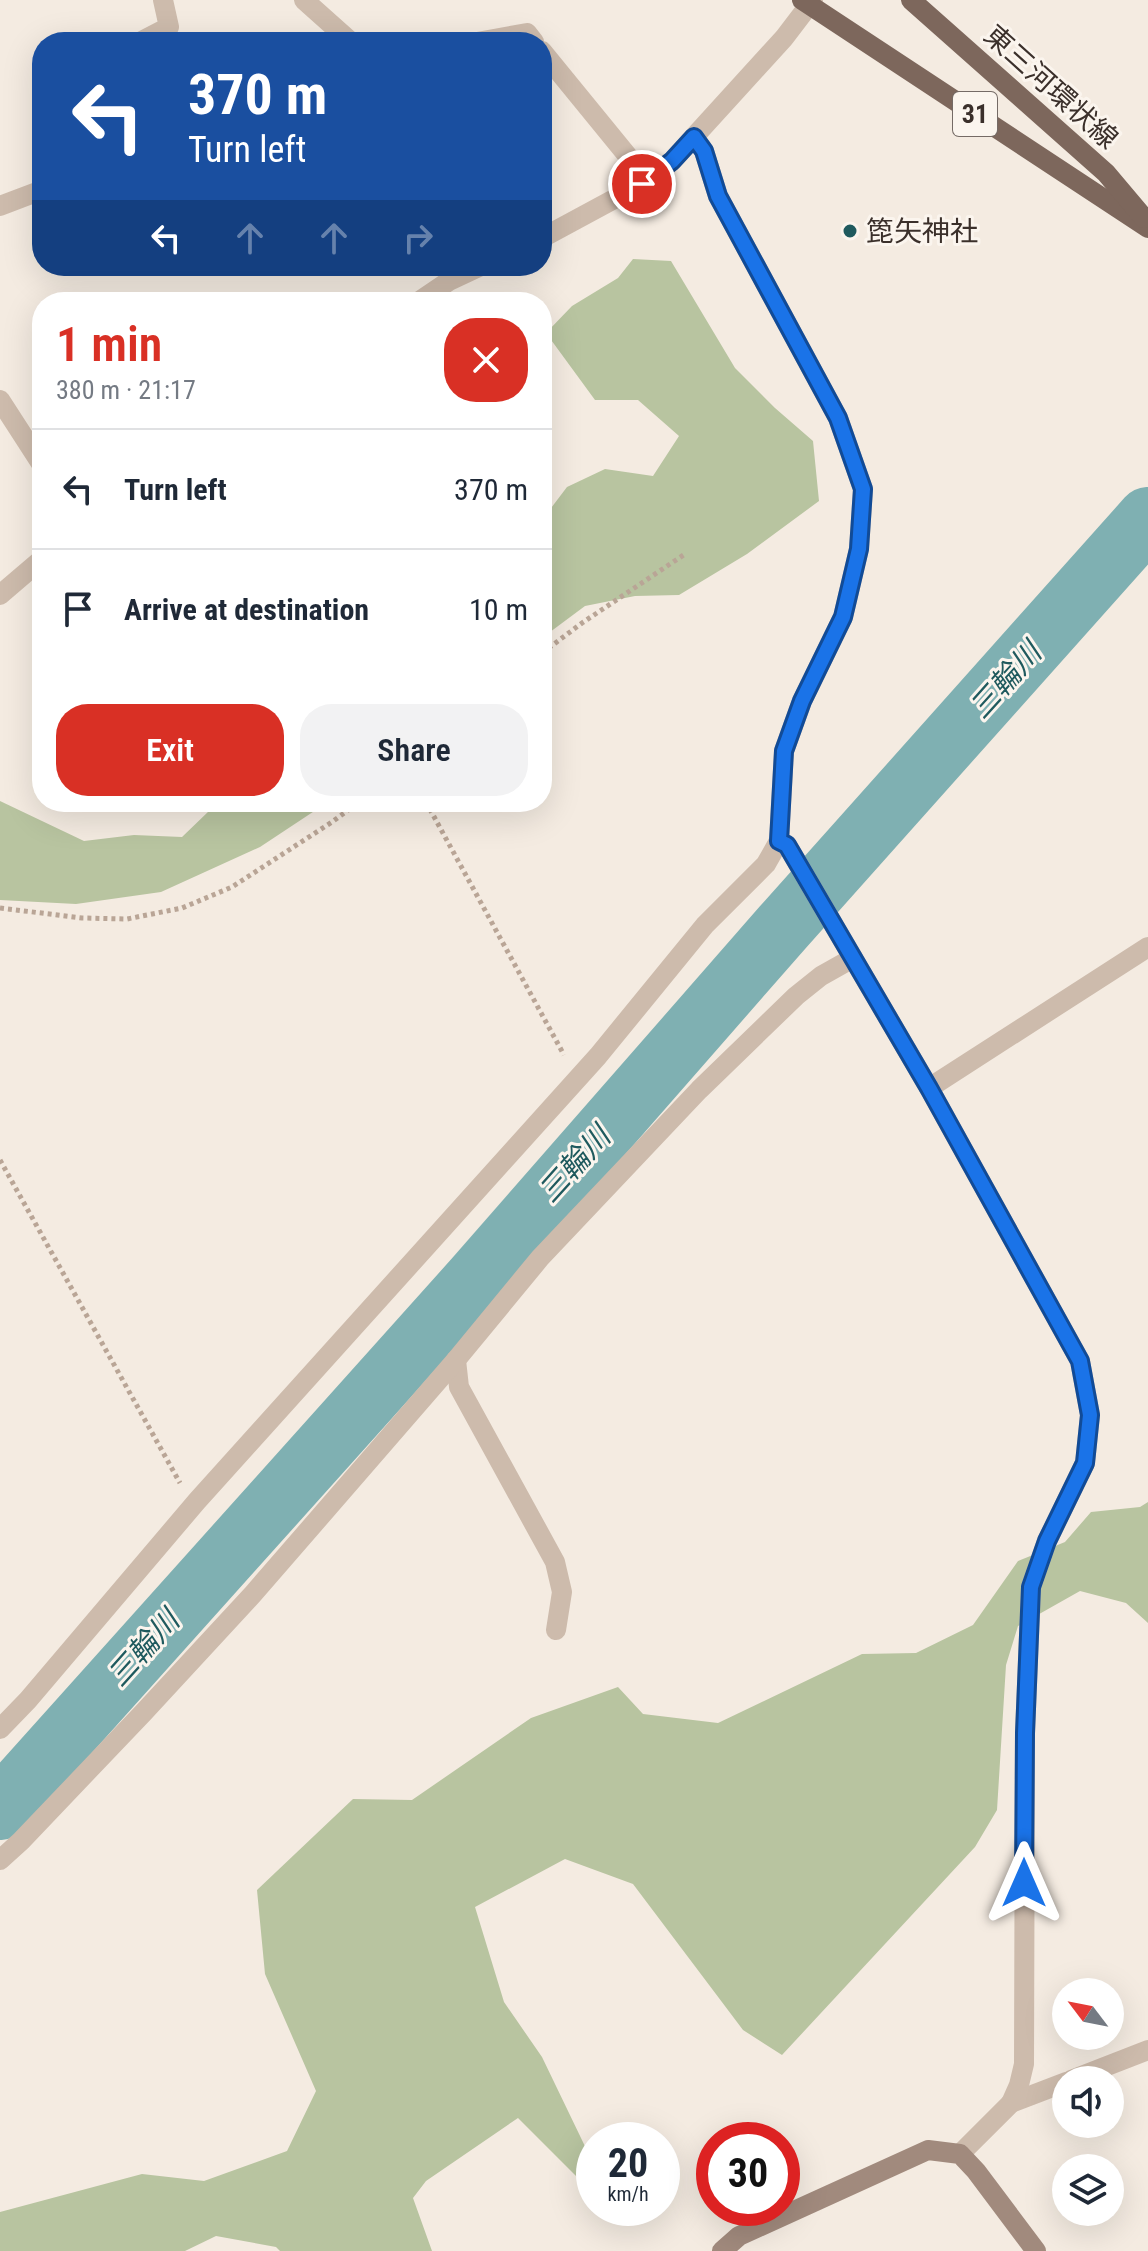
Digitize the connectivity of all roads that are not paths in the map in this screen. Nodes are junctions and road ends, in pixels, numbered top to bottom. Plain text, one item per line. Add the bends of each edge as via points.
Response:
1 (163, 0) edge
2 (304, 0) edge
3 (911, 0) edge
4 (808, 2) edge
5 (159, 32) edge
6 (340, 32) edge
7 (552, 63) edge
8 (694, 137) junction
9 (642, 184) junction
10 (32, 194) edge
11 (0, 206) edge
12 (1148, 225) edge
13 (552, 233) edge
14 (460, 276) edge
15 (433, 292) edge
16 (0, 400) edge
17 (32, 450) edge
18 (32, 568) edge
19 (0, 595) edge
20 (779, 841) junction
21 (1148, 947) edge
22 (853, 958) junction
23 (929, 1088) junction
24 (456, 1360) junction
25 (556, 1630) dead end
26 (0, 1729) edge
27 (0, 1860) edge
28 (1148, 2050) edge
29 (1107, 2066) edge
30 (1052, 2087) edge
31 (1011, 2103) junction
32 (960, 2154) junction
33 (722, 2251) edge
34 (1036, 2251) edge

1 - 5 street via 169,27
2 - 6 street
3 - 12 main road, 東三河環状線 / 31 via 1106,173
4 - 8 street via 784,38
4 - 12 main road, 東三河環状線 / 31
7 - 9 street via 631,160
8 - 9 street
8 - 20 street via 718,196 838,418 863,489 859,549 843,617 784,751
9 - 13 street
10 - 11 street
14 - 15 street
16 - 17 street
18 - 19 street
20 - 22 street via 787,845
20 - 26 street via 766,864 705,925 598,1056 197,1501
21 - 23 street
22 - 23 street
22 - 24 street via 796,996 699,1090 540,1258
23 - 31 street via 1080,1361 1090,1415 1085,1463 1031,1587 1024,2064
24 - 25 street via 459,1387 555,1562 562,1592
24 - 27 street via 233,1615
28 - 29 street
30 - 31 street
31 - 32 street
32 - 33 street via 928,2150 739,2236
32 - 34 street

